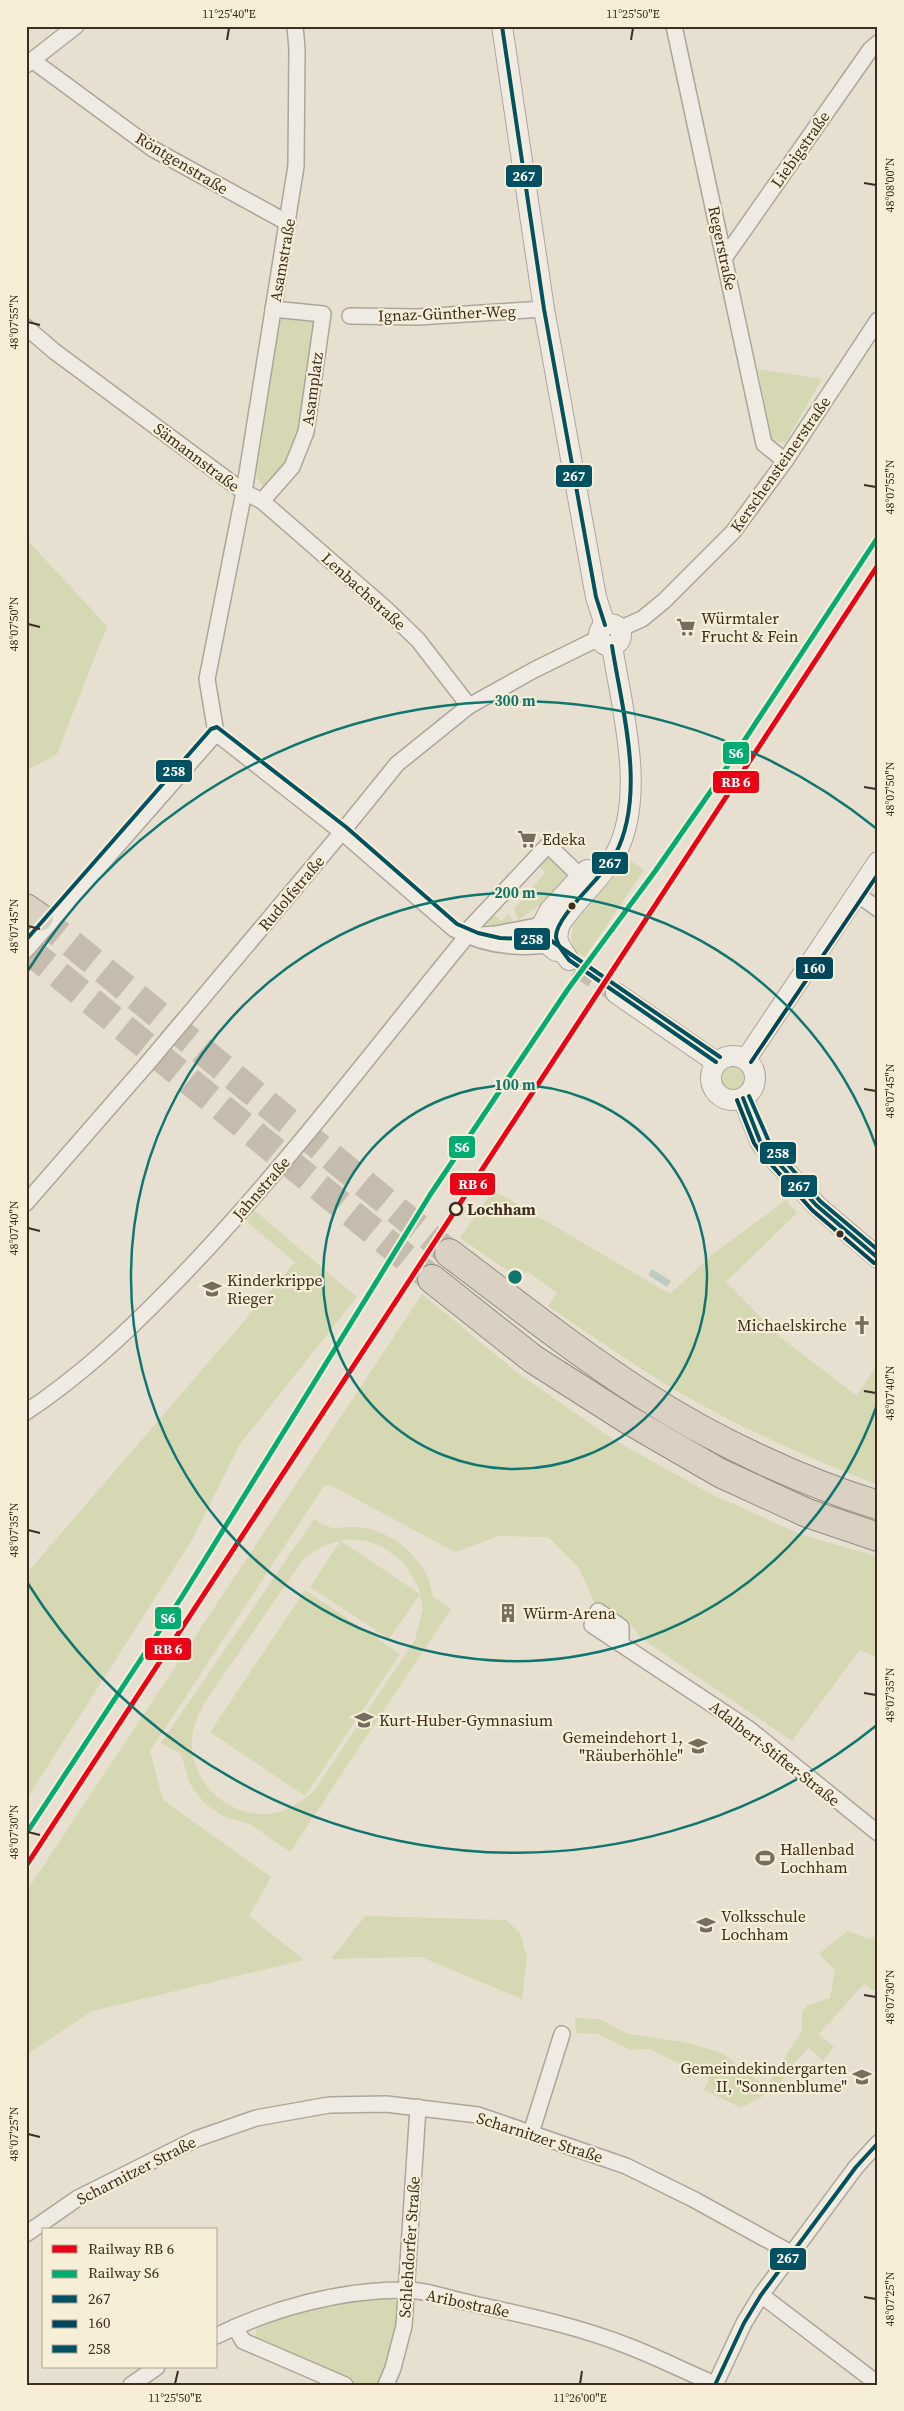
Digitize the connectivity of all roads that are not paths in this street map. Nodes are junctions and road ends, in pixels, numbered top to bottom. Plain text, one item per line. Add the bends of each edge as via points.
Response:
1 (76, 26) edge
2 (295, 26) edge
3 (502, 26) edge
4 (674, 26) edge
5 (875, 50) edge
6 (29, 62) edge
7 (288, 223) junction
8 (725, 257) junction
9 (273, 308) junction
10 (544, 309) junction
11 (350, 316) dead end
12 (878, 320) edge
13 (26, 327) edge
14 (785, 461) junction
15 (244, 492) junction
16 (262, 501) junction
17 (609, 635) junction
18 (469, 706) junction
19 (216, 733) junction
20 (342, 832) junction
21 (622, 835) junction
22 (878, 862) edge
23 (581, 877) junction
24 (857, 894) junction
25 (878, 909) edge
26 (548, 935) junction
27 (467, 936) junction
28 (26, 950) edge
29 (573, 963) tunnel mouth
30 (616, 993) tunnel mouth
31 (746, 1058) junction
32 (716, 1062) junction
33 (743, 1098) junction
34 (26, 1203) edge
35 (449, 1253) tunnel mouth
36 (878, 1258) edge
37 (432, 1279) tunnel mouth
38 (26, 1412) edge
39 (878, 1506) edge
40 (878, 1537) edge
41 (621, 1643) dead end
42 (878, 1833) edge
43 (562, 2034) dead end
44 (418, 2107) junction
45 (531, 2133) junction
46 (878, 2143) edge
47 (26, 2234) edge
48 (792, 2253) junction
49 (406, 2290) junction
50 (761, 2295) junction
51 (235, 2326) junction
52 (218, 2335) edge
53 (156, 2368) edge
54 (715, 2384) edge
55 (878, 2384) edge
56 (131, 2385) edge
57 (345, 2385) edge
58 (386, 2385) edge

1 - 6 street
2 - 7 street, Asamstraße via 296,166
3 - 10 street
4 - 8 street, Regerstraße
5 - 8 street, Liebigstraße
6 - 7 street, Röntgenstraße via 153,149
7 - 9 street, Asamstraße
8 - 14 street, Regerstraße via 764,444
9 - 15 street, Asamstraße
9 - 16 street, Asamplatz via 323,314 306,432 292,467
10 - 11 street, Ignaz-Günther-Weg via 418,317
10 - 17 street via 596,596
12 - 14 street, Kerschensteinerstraße
13 - 15 street, Sämannstraße
14 - 17 street, Kerschensteinerstraße via 733,532 664,601 642,619
15 - 16 street, Lenbachstraße
15 - 19 street, Sämannstraße via 207,678
16 - 18 street, Lenbachstraße via 418,640
17 - 18 street, Rudolfstraße via 534,670
17 - 21 street via 629,751 632,792
18 - 20 street, Rudolfstraße via 397,764
19 - 20 street
19 - 28 street
20 - 27 street
20 - 34 street, Rudolfstraße
21 - 23 street
21 - 26 street via 615,856
22 - 24 street
23 - 26 street via 550,910
23 - 27 street, Jahnstraße via 548,845 470,928
24 - 25 street
24 - 31 street
26 - 27 street
26 - 27 street via 522,948
26 - 29 street
27 - 38 street, Jahnstraße via 277,1170 200,1257 63,1388
30 - 32 street
31 - 32 street via 730,1056
31 - 33 street via 756,1074 751,1092
32 - 33 street via 710,1076 714,1089 727,1099
33 - 36 street via 760,1141 808,1196
35 - 39 highway via 642,1394 729,1443 819,1484
37 - 40 highway via 533,1359 720,1473 807,1513
41 - 42 street, Adalbert-Stifter-Straße via 749,1729
43 - 45 street
44 - 45 street, Scharnitzer Straße via 478,2115
44 - 47 street, Scharnitzer Straße via 329,2105 256,2118 196,2138 112,2180 78,2198
44 - 49 street, Schlehdorfer Straße
45 - 48 street, Scharnitzer Straße via 626,2166
46 - 48 street via 856,2167
48 - 50 street
49 - 51 street, Aribostraße via 307,2303
49 - 54 street, Aribostraße via 586,2331
49 - 58 street, Schlehdorfer Straße via 404,2326
50 - 54 street
50 - 55 street
51 - 52 street, Aribostraße
51 - 57 street via 243,2341
53 - 56 street

